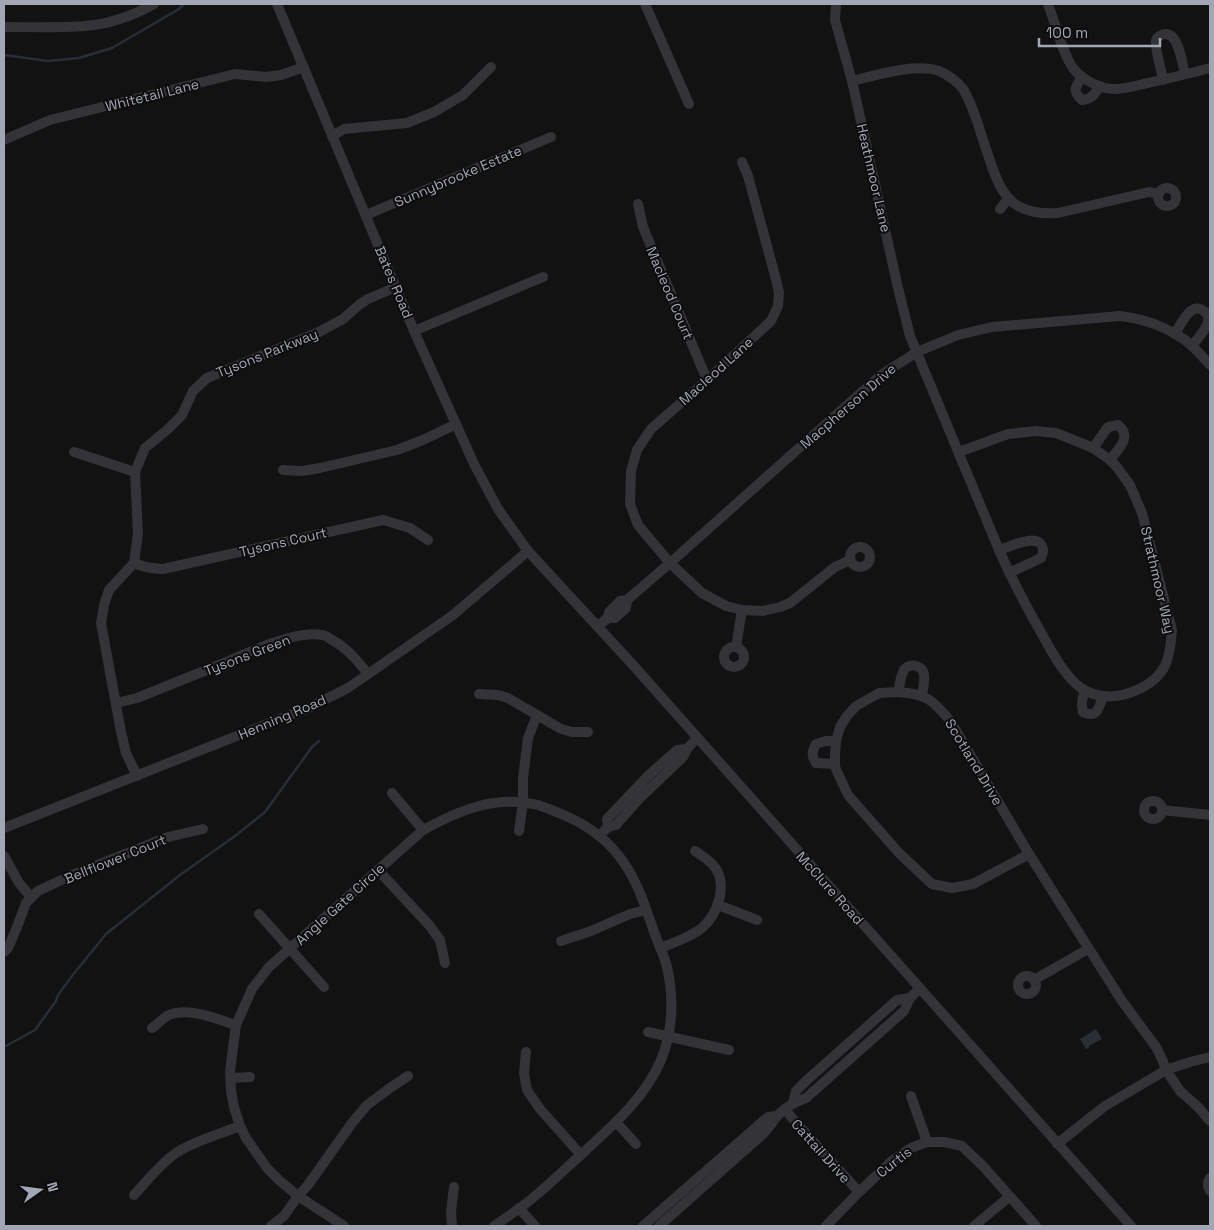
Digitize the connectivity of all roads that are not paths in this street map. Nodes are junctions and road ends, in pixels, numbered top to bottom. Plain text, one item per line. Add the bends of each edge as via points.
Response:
1 (154, 4) edge
2 (277, 4) edge
3 (645, 4) edge
4 (836, 4) edge
5 (1048, 4) edge
6 (4, 27) edge
7 (304, 67) junction
8 (490, 67) dead end
9 (1210, 68) edge
10 (1185, 74) junction
11 (1082, 77) junction
12 (1163, 80) junction
13 (852, 81) junction
14 (1100, 86) junction
15 (689, 104) dead end
16 (332, 136) junction
17 (551, 137) dead end
18 (4, 140) edge
19 (742, 162) dead end
20 (1159, 194) dead end
21 (1009, 198) junction
22 (638, 204) dead end
23 (1000, 209) dead end
24 (366, 215) junction
25 (543, 277) dead end
26 (396, 287) junction
27 (414, 331) junction
28 (1175, 334) junction
29 (1192, 346) junction
30 (917, 352) junction
31 (1210, 365) edge
32 (707, 380) junction
33 (456, 424) junction
34 (1093, 448) junction
35 (74, 452) dead end
36 (959, 452) junction
37 (1110, 460) junction
38 (283, 470) dead end
39 (135, 472) junction
40 (428, 540) dead end
41 (999, 550) junction
42 (528, 551) junction
43 (850, 560) dead end
44 (134, 563) junction
45 (670, 563) junction
46 (1009, 573) junction
47 (742, 610) junction
48 (598, 626) junction
49 (736, 646) dead end
50 (368, 674) junction
51 (1086, 691) junction
52 (898, 692) junction
53 (479, 694) dead end
54 (922, 695) junction
55 (1103, 696) junction
56 (116, 703) junction
57 (537, 715) junction
58 (588, 732) dead end
59 (697, 738) junction
60 (836, 741) junction
61 (835, 764) junction
62 (137, 776) junction
63 (392, 793) dead end
64 (523, 802) junction
65 (1162, 810) dead end
66 (1210, 815) edge
67 (4, 828) edge
68 (203, 829) dead end
69 (423, 830) junction
70 (519, 831) dead end
71 (599, 836) junction
72 (695, 851) dead end
73 (1029, 854) junction
74 (4, 856) edge
75 (378, 870) junction
76 (31, 897) junction
77 (718, 905) junction
78 (646, 910) junction
79 (259, 914) dead end
80 (758, 920) dead end
81 (560, 941) dead end
82 (289, 948) junction
83 (660, 948) junction
84 (1088, 949) junction
85 (4, 952) edge
86 (445, 963) dead end
87 (1034, 980) dead end
88 (324, 987) dead end
89 (920, 988) junction
90 (236, 1025) junction
91 (152, 1028) dead end
92 (648, 1032) dead end
93 (668, 1036) junction
94 (729, 1050) dead end
95 (526, 1052) dead end
96 (1210, 1057) edge
97 (1166, 1070) junction
98 (408, 1076) dead end
99 (250, 1077) dead end
100 (231, 1078) junction
101 (910, 1096) dead end
102 (789, 1106) junction
103 (777, 1116) junction
104 (1210, 1121) edge
105 (616, 1122) junction
106 (240, 1126) junction
107 (927, 1142) junction
108 (636, 1144) dead end
109 (1057, 1144) junction
110 (581, 1155) junction
111 (1210, 1178) edge
112 (454, 1186) dead end
113 (1210, 1191) edge
114 (859, 1192) junction
115 (134, 1195) dead end
116 (298, 1196) junction
117 (1009, 1197) junction
118 (519, 1208) junction
119 (271, 1226) edge
120 (344, 1226) edge
121 (452, 1226) edge
122 (494, 1226) edge
123 (535, 1226) edge
124 (643, 1226) edge
125 (659, 1226) edge
126 (826, 1226) edge
127 (974, 1226) edge
128 (1036, 1226) edge
129 (1131, 1226) edge

1 - 6 street via 141,11 86,26
2 - 7 street, Bates Road
3 - 15 street
4 - 13 street, Heathmoor Lane via 835,20
5 - 11 street via 1067,58
7 - 16 street, Bates Road
7 - 18 street, Whitetail Lane via 281,76 235,74 50,120
8 - 16 street via 463,95 434,112 407,123 344,129
9 - 10 street
10 - 12 street
10 - 12 street via 1178,45 1174,38 1164,34 1156,40
11 - 14 street
11 - 14 street via 1075,91 1082,100 1088,100
12 - 14 street via 1118,89
13 - 21 street via 925,68 940,71 952,79 970,102 997,181
13 - 30 street, Heathmoor Lane via 898,288
16 - 24 street, Bates Road
17 - 24 street, Sunnybrooke Estate
19 - 32 street, Macleod Lane via 777,283 778,306 772,321
20 - 21 street via 1149,192 1044,214 1019,207
21 - 23 street
22 - 32 street, Macleod Court via 643,227
24 - 26 street, Bates Road
25 - 27 street
26 - 27 street, Bates Road
26 - 39 street, Tysons Parkway via 368,299 343,319 319,332 207,378 193,391 182,414 168,430 145,448
27 - 33 street, Bates Road
28 - 29 street, Macpherson Drive
28 - 29 street via 1193,309 1204,310 1208,316 1207,325
28 - 30 street, Macpherson Drive via 1156,324 1120,316 992,328 958,335
29 - 31 street, Macpherson Drive
30 - 36 street, Strathmoor Way
30 - 45 street, Macpherson Drive via 881,375
32 - 45 street, Macleod Lane via 651,429 636,450 631,471 630,504 638,525
33 - 38 street via 396,450 320,468
33 - 42 street, Bates Road via 498,510
34 - 36 street, Strathmoor Way via 1056,433 1036,431 1008,434
34 - 37 street, Strathmoor Way
34 - 37 street via 1108,427 1118,425 1123,429 1124,440
35 - 39 street
36 - 41 street, Strathmoor Way
37 - 55 street, Strathmoor Way via 1130,485 1142,513 1172,630 1169,658 1151,684 1119,696
39 - 44 street, Tysons Parkway via 138,534
40 - 44 street, Tysons Court via 410,528 383,520 163,568 153,569
41 - 46 street, Strathmoor Way
41 - 46 street via 1034,540 1043,547 1041,558
42 - 48 street, McClure Road
42 - 50 street, Henning Road via 453,615
43 - 47 street, Macleod Lane via 835,566 790,603 771,610
44 - 56 street via 109,590 101,623
45 - 47 street, Macleod Lane via 702,593 726,606
45 - 48 street, Macpherson Drive via 627,600 626,608 615,618 608,618
46 - 51 street, Strathmoor Way via 1054,655 1070,678
47 - 49 street
48 - 59 street, McClure Road
50 - 56 street, Tysons Green via 350,652 324,635 298,635 137,698
50 - 62 street, Henning Road via 310,707
51 - 55 street, Strathmoor Way
51 - 55 street via 1081,704 1083,712 1088,714 1099,710
52 - 54 street
52 - 54 street via 903,671 912,665 924,671
52 - 60 street via 879,694 856,706 840,727
53 - 57 street via 508,698
54 - 73 street, Scotland Drive via 937,705 951,722
56 - 62 street via 126,753
57 - 58 street via 572,732
57 - 64 street via 528,738
59 - 71 street via 683,757 616,825 608,827
59 - 89 street, McClure Road
60 - 61 street
60 - 61 street via 816,744 812,751 816,762
61 - 73 street via 848,795 899,853 932,884 952,888 973,884
62 - 67 street, Henning Road
63 - 69 street
64 - 69 street, Angle Gate Circle via 480,805 446,817
64 - 70 street
64 - 71 street, Angle Gate Circle via 577,821
65 - 66 street
68 - 76 street, Bellflower Court via 139,848 52,884
69 - 75 street, Angle Gate Circle
71 - 78 street, Angle Gate Circle via 624,863
72 - 77 street via 714,865 720,878
73 - 84 street, Scotland Drive
74 - 76 street
75 - 82 street, Angle Gate Circle
75 - 86 street via 440,940
76 - 85 street
77 - 80 street
77 - 83 street via 703,927
78 - 81 street
78 - 83 street, Angle Gate Circle
79 - 82 street
82 - 88 street
82 - 90 street, Angle Gate Circle via 252,990
83 - 93 street, Angle Gate Circle via 669,983 671,1015
84 - 87 street
84 - 97 street, Scotland Drive via 1156,1047
89 - 102 street via 910,998 897,1000 806,1081 796,1091
89 - 109 street, McClure Road
90 - 91 street via 201,1015 177,1013 167,1016
90 - 100 street, Angle Gate Circle
92 - 93 street
93 - 94 street
93 - 105 street, Angle Gate Circle via 662,1059 652,1078 635,1103
95 - 110 street via 524,1073 527,1090
96 - 97 street
97 - 104 street, Scotland Drive via 1180,1091
97 - 109 street via 1105,1106
98 - 116 street via 367,1105
99 - 100 street
100 - 106 street, Angle Gate Circle
101 - 107 street
102 - 103 street
102 - 114 street, Cattail Drive via 792,1118
103 - 124 street via 768,1117
103 - 125 street via 763,1134
105 - 108 street
105 - 110 street, Angle Gate Circle
106 - 115 street via 177,1152
106 - 116 street, Angle Gate Circle via 267,1168
107 - 114 street, Curtis via 892,1161
107 - 117 street, Curtis via 962,1146
109 - 129 street, McClure Road
110 - 118 street, Angle Gate Circle
111 - 113 street via 1207,1183
112 - 121 street
114 - 126 street, Curtis
116 - 119 street via 284,1216
116 - 120 street, Angle Gate Circle
117 - 127 street
117 - 128 street, Curtis
118 - 122 street, Angle Gate Circle
118 - 123 street

